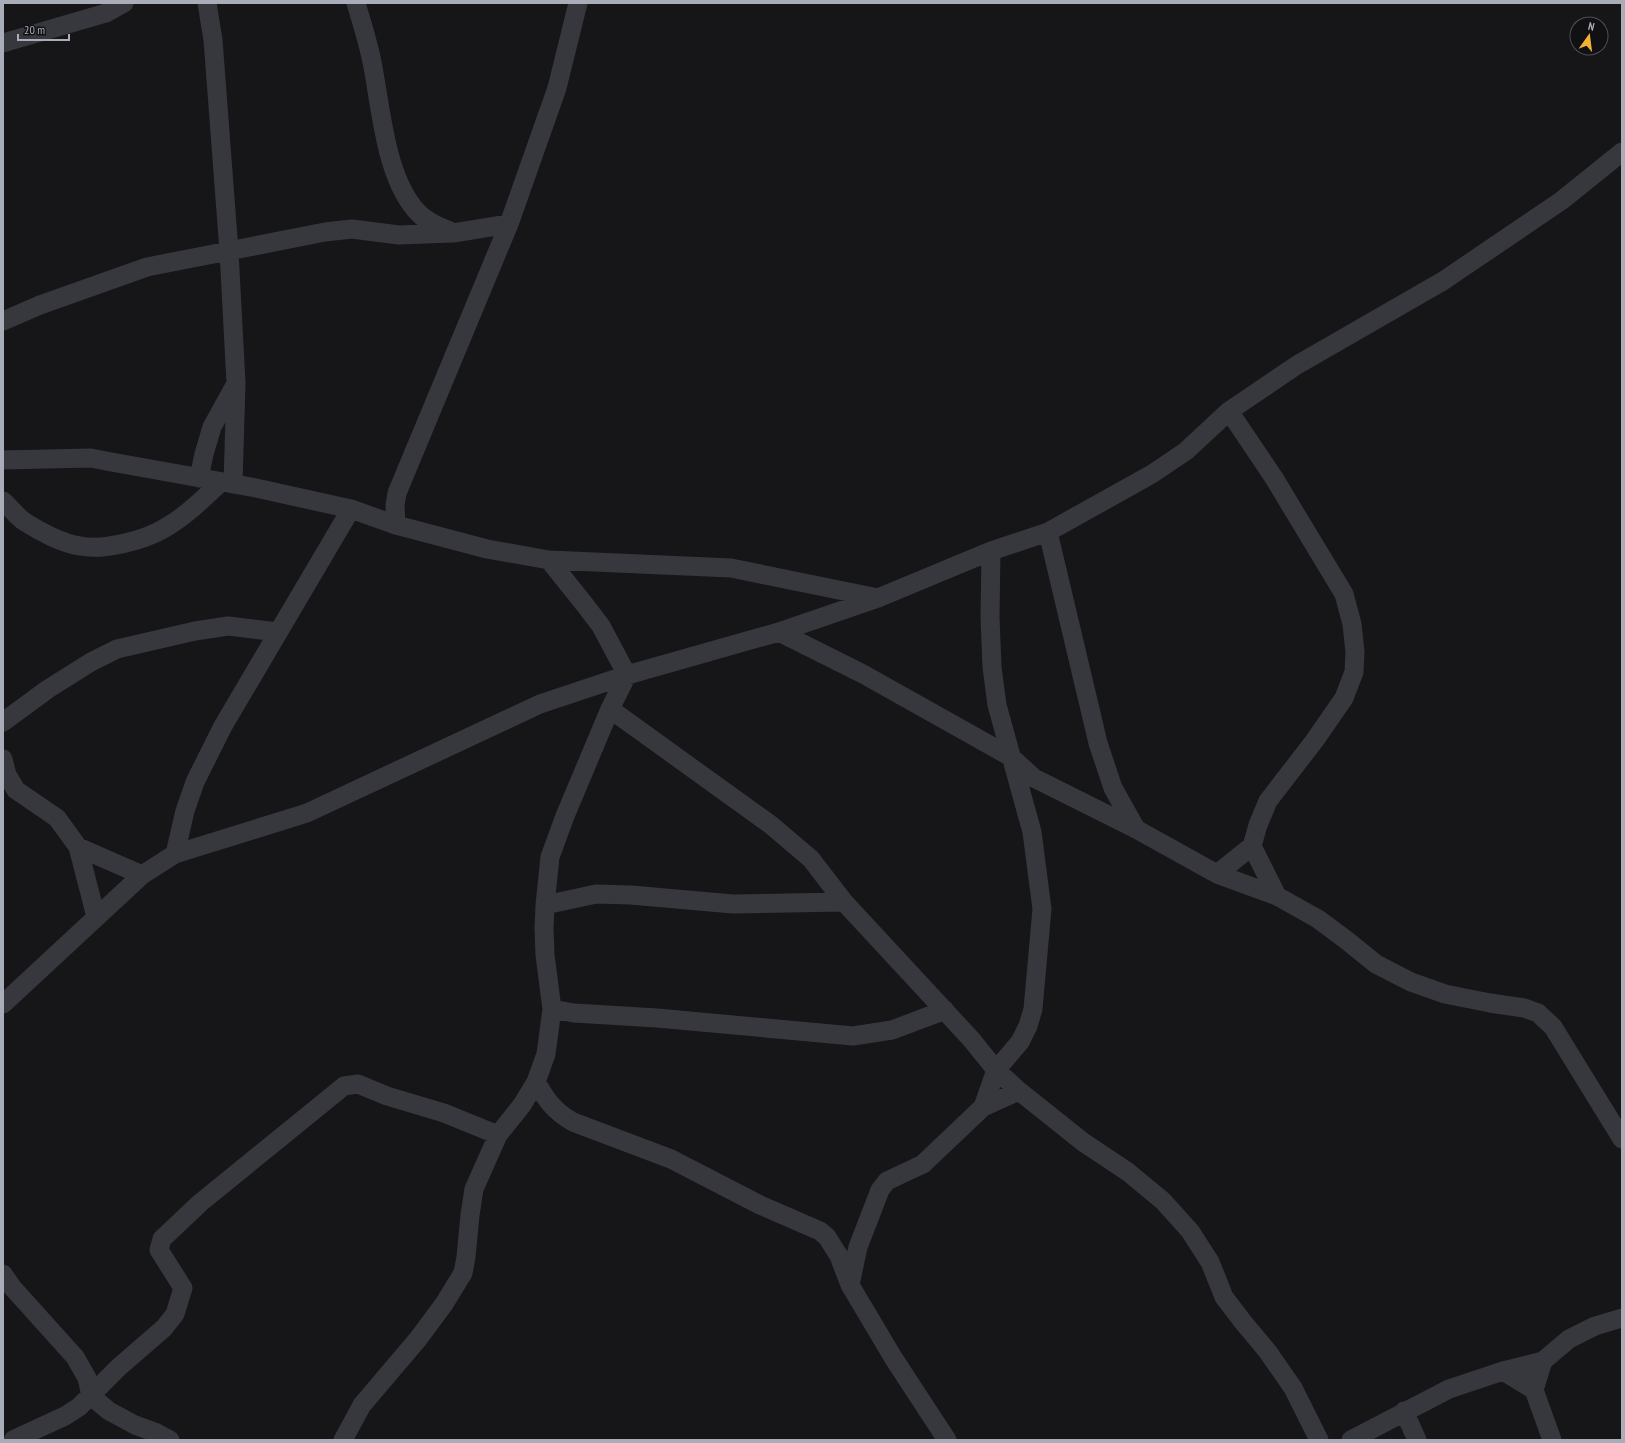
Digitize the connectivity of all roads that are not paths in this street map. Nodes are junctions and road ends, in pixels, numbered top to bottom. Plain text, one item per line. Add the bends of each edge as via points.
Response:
1 (124, 3) edge
2 (207, 3) edge
3 (356, 3) edge
4 (578, 3) edge
5 (3, 44) edge
6 (1622, 152) edge
7 (509, 224) junction
8 (453, 233) junction
9 (230, 251) junction
10 (3, 321) edge
11 (236, 383) junction
12 (1229, 411) junction
13 (3, 460) edge
14 (199, 478) junction
15 (227, 483) junction
16 (3, 501) edge
17 (351, 509) junction
18 (396, 525) junction
19 (1048, 532) junction
20 (991, 551) junction
21 (549, 560) junction
22 (878, 598) junction
23 (278, 632) junction
24 (779, 632) junction
25 (627, 675) junction
26 (610, 709) junction
27 (3, 722) edge
28 (1011, 758) junction
29 (3, 759) edge
30 (1136, 829) junction
31 (78, 846) junction
32 (1252, 846) junction
33 (175, 854) junction
34 (1217, 874) junction
35 (142, 875) junction
36 (1277, 896) junction
37 (844, 902) junction
38 (545, 905) junction
39 (96, 917) junction
40 (3, 1004) edge
41 (552, 1009) junction
42 (944, 1010) junction
43 (996, 1070) junction
44 (536, 1082) junction
45 (1019, 1091) junction
46 (983, 1107) junction
47 (498, 1135) junction
48 (1622, 1139) edge
49 (3, 1274) edge
50 (850, 1285) junction
51 (1622, 1318) edge
52 (1542, 1361) junction
53 (1502, 1371) junction
54 (1534, 1390) junction
55 (91, 1396) junction
56 (1404, 1411) junction
57 (13, 1440) edge
58 (170, 1440) edge
59 (343, 1440) edge
60 (947, 1440) edge
61 (1319, 1440) edge
62 (1351, 1440) edge
63 (1417, 1440) edge
64 (1552, 1440) edge

1 - 5 street via 106,13
2 - 9 street via 213,40
3 - 8 street via 372,61 395,174 414,209 430,223
4 - 7 street via 557,88
6 - 12 street via 1562,201 1443,281 1297,365
7 - 8 street
7 - 18 street via 396,493
8 - 9 street via 399,235 352,229
9 - 10 street via 147,267
9 - 11 street
11 - 14 street via 212,427
11 - 15 street
12 - 19 street via 1186,451 1158,470
12 - 32 street via 1274,478 1344,594 1352,624 1355,652 1354,672 1344,698 1268,801
13 - 14 street via 91,458
14 - 15 street
15 - 16 street via 165,529 129,542 104,547 80,546 55,538 24,521
15 - 17 street
17 - 18 street
17 - 23 street
18 - 21 street via 487,549
19 - 20 street
19 - 30 street via 1098,743 1113,788
20 - 22 street
20 - 28 street via 992,667 997,704
21 - 22 street via 731,568
21 - 25 street via 600,626
22 - 24 street
23 - 27 street via 228,626 117,649 72,674
23 - 33 street via 223,726 195,782
24 - 25 street
24 - 28 street via 863,674
25 - 26 street
25 - 33 street via 540,704 307,813
26 - 37 street via 770,825 811,859
26 - 38 street via 564,816 550,857
28 - 30 street via 1034,778
28 - 43 street via 1032,832 1042,909 1033,1009 1020,1042
29 - 31 street via 7,775 16,790 57,818
30 - 34 street
31 - 35 street
31 - 39 street
32 - 34 street
32 - 36 street
33 - 35 street
34 - 36 street
35 - 39 street
36 - 48 street via 1318,919 1376,964 1411,982 1445,994 1524,1008 1538,1013 1552,1027
37 - 38 street via 733,904 596,894
37 - 42 street
38 - 41 street via 545,954
39 - 40 street
41 - 42 street via 574,1013 853,1036 892,1030
41 - 44 street via 546,1054
42 - 43 street
43 - 45 street
43 - 46 street
44 - 47 street via 522,1105
44 - 50 street via 549,1104 560,1115 573,1122 671,1159 760,1205 820,1231 827,1236 839,1256
45 - 46 street
45 - 61 street via 1083,1142 1128,1172 1163,1201 1190,1231 1210,1262 1224,1297 1293,1388
46 - 50 street via 923,1164 887,1181 880,1190 858,1248
47 - 55 street via 444,1113 387,1096 358,1084 344,1086 200,1202 162,1239 159,1250 183,1288 175,1314 164,1328 118,1367
47 - 59 street via 474,1189 463,1273 444,1304 362,1406
49 - 55 street via 74,1357 87,1378
50 - 60 street
51 - 52 street via 1595,1326 1570,1339
52 - 53 street
52 - 54 street
53 - 54 street
53 - 56 street via 1449,1389
54 - 64 street
55 - 57 street via 65,1416
55 - 58 street via 109,1411
56 - 62 street
56 - 63 street

